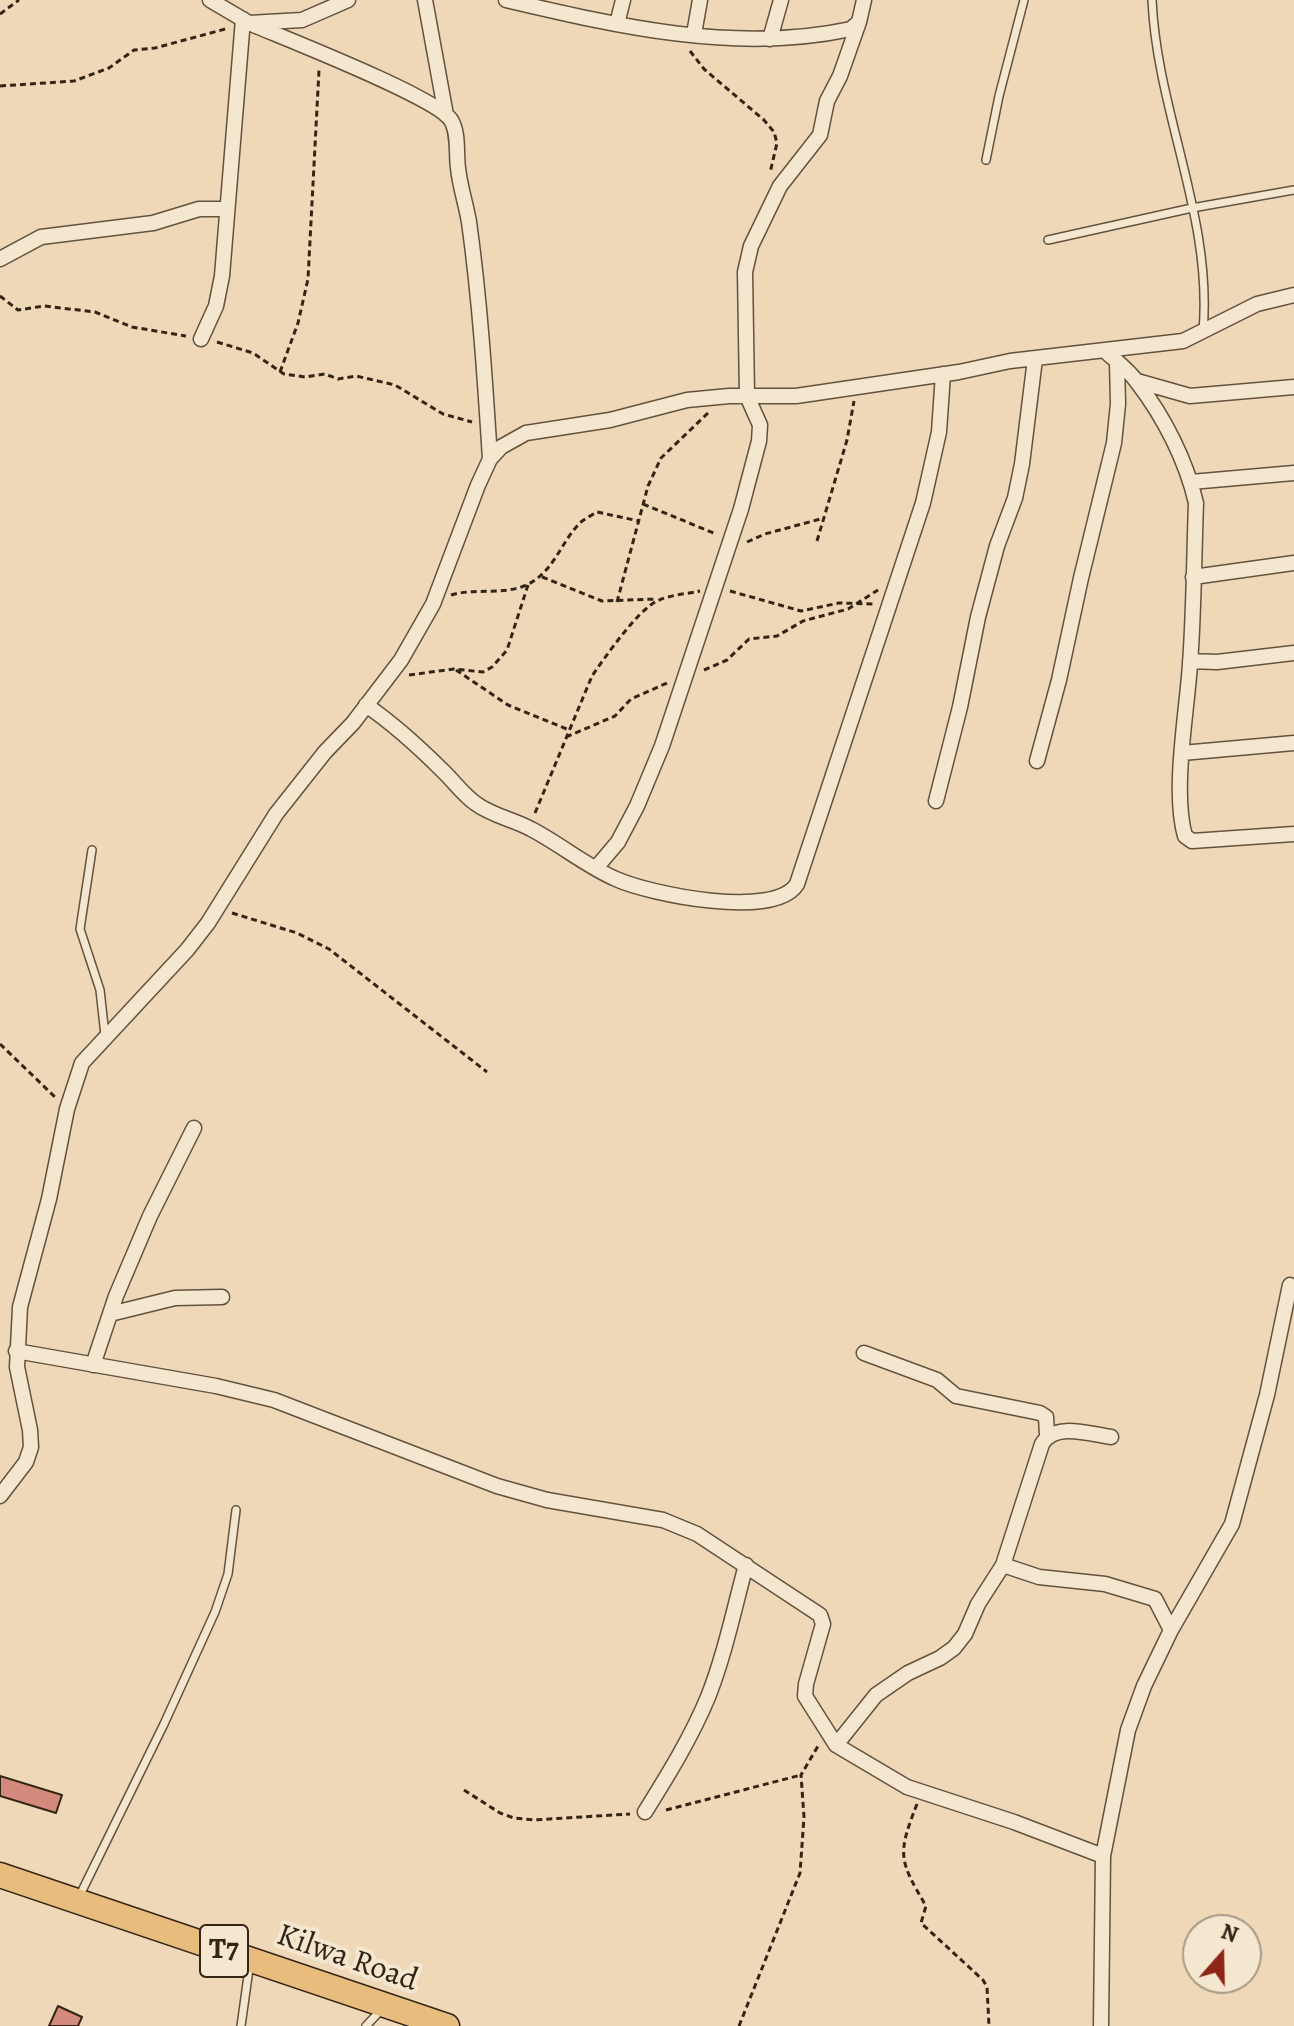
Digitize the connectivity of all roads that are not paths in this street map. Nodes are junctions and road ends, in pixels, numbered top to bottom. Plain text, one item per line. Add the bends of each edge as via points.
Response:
1 (210, 0) edge
2 (348, 0) edge
3 (425, 0) edge
4 (506, 0) edge
5 (623, 0) edge
6 (700, 0) edge
7 (781, 0) edge
8 (864, 0) edge
9 (1024, 0) edge
10 (1152, 0) edge
11 (245, 22) junction
12 (859, 22) junction
13 (617, 24) junction
14 (694, 34) junction
15 (770, 39) junction
16 (446, 115) junction
17 (986, 160) dead end
18 (1294, 190) edge
19 (1192, 208) junction
20 (227, 209) junction
21 (1048, 240) dead end
22 (0, 259) edge
23 (1294, 295) edge
24 (1203, 331) junction
25 (201, 339) road end
26 (1111, 356) junction
27 (1035, 359) junction
28 (943, 374) junction
29 (1137, 381) junction
30 (1294, 387) edge
31 (747, 396) junction
32 (490, 459) junction
33 (1294, 473) edge
34 (1191, 482) junction
35 (1294, 563) edge
36 (1193, 577) junction
37 (1294, 653) edge
38 (1190, 661) junction
39 (366, 705) junction
40 (1294, 743) edge
41 (1182, 753) junction
42 (1037, 761) dead end
43 (936, 801) dead end
44 (1294, 834) edge
45 (92, 850) dead end
46 (596, 868) junction
47 (105, 1038) junction
48 (194, 1128) dead end
49 (1290, 1285) dead end
50 (222, 1297) dead end
51 (110, 1314) junction
52 (16, 1351) junction
53 (864, 1353) dead end
54 (93, 1365) junction
55 (1047, 1435) junction
56 (1111, 1437) dead end
57 (0, 1496) edge
58 (236, 1510) dead end
59 (746, 1565) junction
60 (1003, 1565) junction
61 (1171, 1630) junction
62 (831, 1739) junction
63 (645, 1812) dead end
64 (1103, 1856) junction
65 (0, 1875) edge
66 (77, 1901) junction
67 (250, 1960) junction
68 (385, 2006) junction
69 (241, 2026) edge
70 (366, 2026) edge
71 (447, 2026) edge
72 (1101, 2026) edge

1 - 11 street
2 - 11 street via 302,20
3 - 16 street
4 - 13 street
5 - 13 street
6 - 14 street
7 - 15 street
8 - 12 street
9 - 17 lane
10 - 19 lane via 1165,93
11 - 16 street via 401,89
11 - 20 street
12 - 15 street via 847,30
12 - 31 street via 827,101 820,135 780,186 751,246 745,272
13 - 14 street
14 - 15 street
16 - 32 street via 455,131 469,219
18 - 19 lane
19 - 21 lane
19 - 24 lane via 1205,273
20 - 22 street via 199,209 153,223 41,237
20 - 25 street via 220,288
23 - 24 street via 1257,304
24 - 26 street via 1183,341
26 - 27 street
26 - 29 street
26 - 42 street via 1118,404 1114,443
27 - 28 street
27 - 43 street via 1015,498 978,617
28 - 31 street via 796,396
28 - 46 street via 939,432 923,503 794,889 777,899 704,900 643,888
29 - 30 street via 1190,396
29 - 34 street via 1176,445
31 - 32 street via 687,400 610,420 526,433
31 - 46 street via 760,431 741,509 662,746 618,842
32 - 39 street via 433,604 416,637
33 - 34 street
34 - 36 street via 1196,503
35 - 36 street
36 - 38 street
37 - 38 street
38 - 41 street
39 - 46 street via 399,728 474,802
39 - 47 street via 276,814 187,950
40 - 41 street
41 - 44 street via 1180,821 1188,841
45 - 47 lane via 80,929 100,990
47 - 52 street via 82,1063 67,1109 20,1307
48 - 51 street
49 - 61 street via 1232,1524
50 - 51 street via 175,1298
51 - 54 street
52 - 54 street
52 - 57 street via 31,1447
53 - 55 street via 937,1380 956,1396 1040,1413 1046,1417
54 - 59 street via 274,1400 497,1486 681,1526
55 - 56 street via 1057,1431
55 - 60 street
58 - 66 lane via 228,1574 215,1612
59 - 62 street via 820,1615 823,1624 805,1692
59 - 63 street via 707,1700
60 - 61 street via 1155,1599
60 - 62 street via 960,1642 876,1695
61 - 64 street via 1128,1730
62 - 64 street via 889,1778 921,1792
64 - 72 street
65 - 66 highway, Kilwa Road / T7
66 - 67 highway, Kilwa Road / T7
67 - 68 highway, Kilwa Road / T7
67 - 69 lane
68 - 70 lane
68 - 71 highway, Kilwa Road / T7

